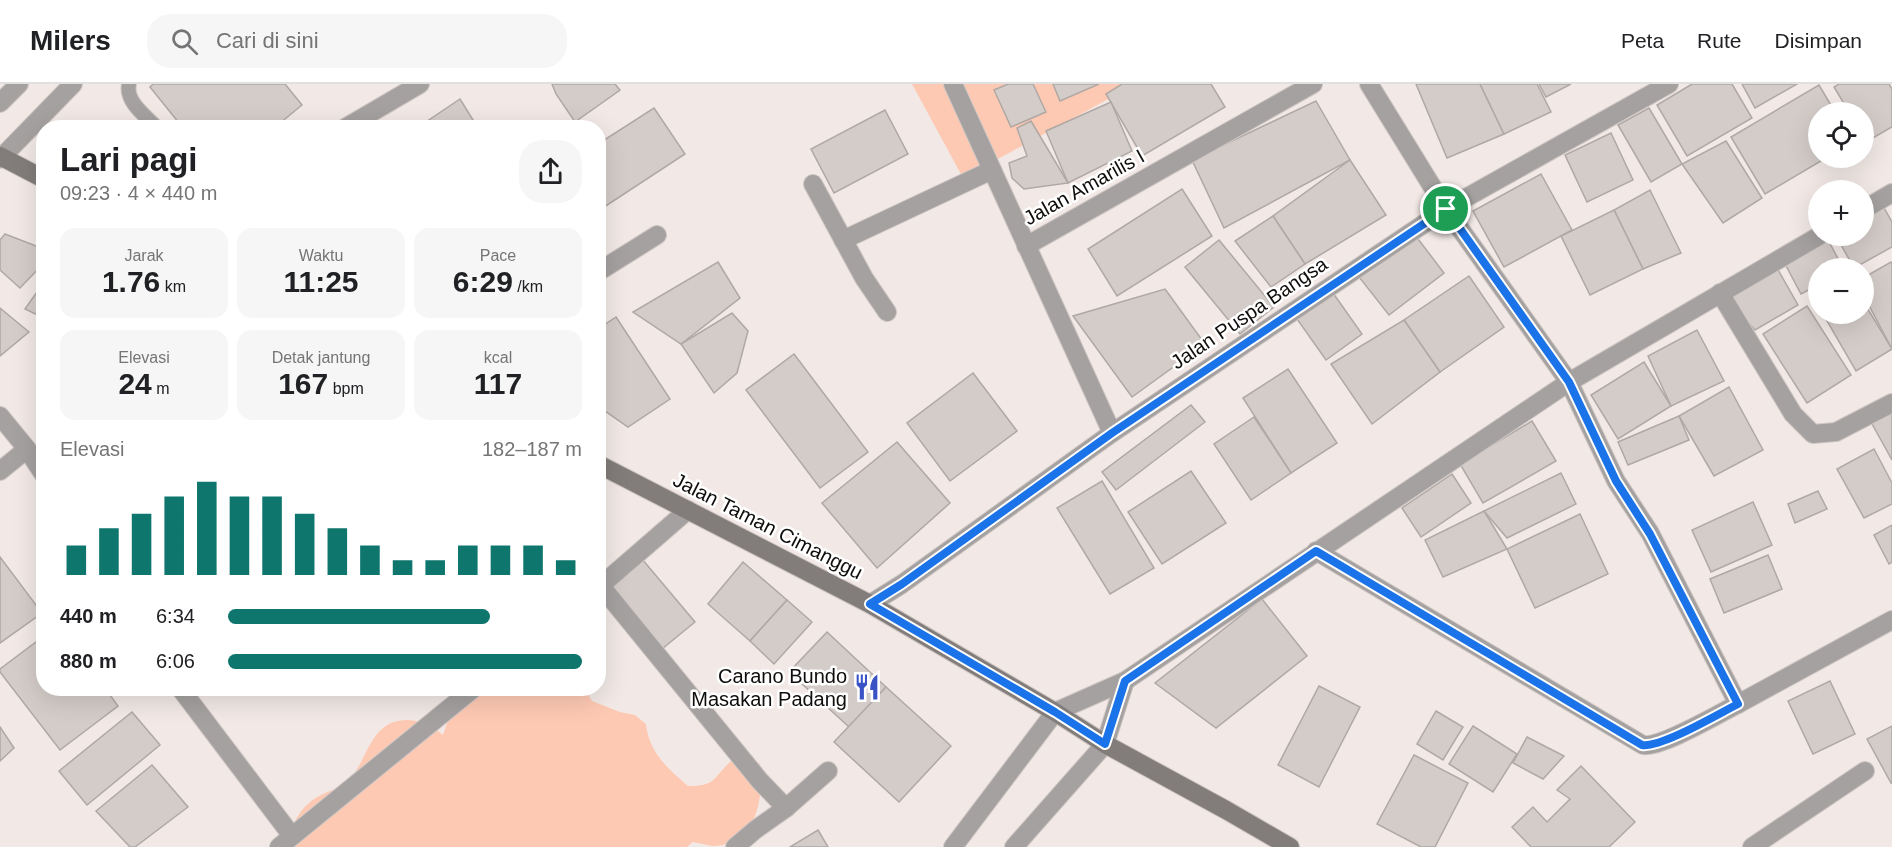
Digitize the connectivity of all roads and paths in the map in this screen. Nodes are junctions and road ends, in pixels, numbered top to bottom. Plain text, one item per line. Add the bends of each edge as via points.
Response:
1 (19, 84) edge
2 (73, 84) edge
3 (129, 84) edge
4 (420, 84) edge
5 (953, 84) edge
6 (1313, 84) edge
7 (1369, 84) edge
8 (1669, 84) edge
9 (0, 104) edge
10 (38, 120) edge
11 (150, 120) edge
12 (359, 120) edge
13 (36, 122) edge
14 (1, 158) edge
15 (992, 170) junction
16 (36, 175) edge
17 (813, 184) dead end
18 (1892, 193) edge
19 (1874, 204) edge
20 (1446, 209) junction
21 (657, 235) dead end
22 (843, 240) junction
23 (1808, 242) edge
24 (1026, 246) junction
25 (606, 267) edge
26 (1720, 293) junction
27 (887, 312) dead end
28 (1569, 382) junction
29 (1892, 403) edge
30 (0, 416) edge
31 (1112, 433) junction
32 (27, 449) junction
33 (36, 463) edge
34 (606, 468) edge
35 (0, 471) edge
36 (688, 510) junction
37 (1316, 551) junction
38 (606, 582) edge
39 (606, 594) edge
40 (870, 604) junction
41 (1892, 620) edge
42 (1125, 681) junction
43 (186, 696) edge
44 (464, 696) edge
45 (1738, 704) junction
46 (1055, 712) junction
47 (1105, 744) junction
48 (828, 771) dead end
49 (1865, 771) dead end
50 (786, 807) junction
51 (286, 841) edge
52 (735, 847) edge
53 (953, 847) edge
54 (1014, 847) edge
55 (1290, 847) edge
56 (1752, 847) edge

1 - 9 street
2 - 10 street
3 - 11 lane via 130,99
4 - 12 street
5 - 15 street
6 - 24 street, Jalan Amarilis I
7 - 20 street
8 - 20 street, Jalan Puspa Bangsa
13 - 14 street
14 - 16 street
15 - 22 street
15 - 24 street
17 - 22 street
18 - 19 street
20 - 28 street
20 - 31 street, Jalan Puspa Bangsa
21 - 25 street
22 - 27 street
23 - 26 street
24 - 31 street, Jalan Amarilis I
26 - 28 street
26 - 29 street via 1793,414 1813,434 1836,432
28 - 37 street
28 - 45 street via 1616,481 1650,534
30 - 32 street
31 - 40 street, Jalan Puspa Bangsa
32 - 33 street
32 - 35 street
34 - 36 street, Jalan Taman Cimanggu
36 - 38 street
36 - 40 street, Jalan Taman Cimanggu
37 - 42 street
37 - 45 street via 1642,745 1666,740
39 - 50 street via 760,781
40 - 46 street, Jalan Taman Cimanggu
41 - 45 street
42 - 46 street
42 - 47 street
43 - 51 street
44 - 51 street
46 - 47 street, Jalan Taman Cimanggu
46 - 53 street
47 - 54 street
47 - 55 street, Jalan Taman Cimanggu
48 - 50 street
49 - 56 street
50 - 52 street

